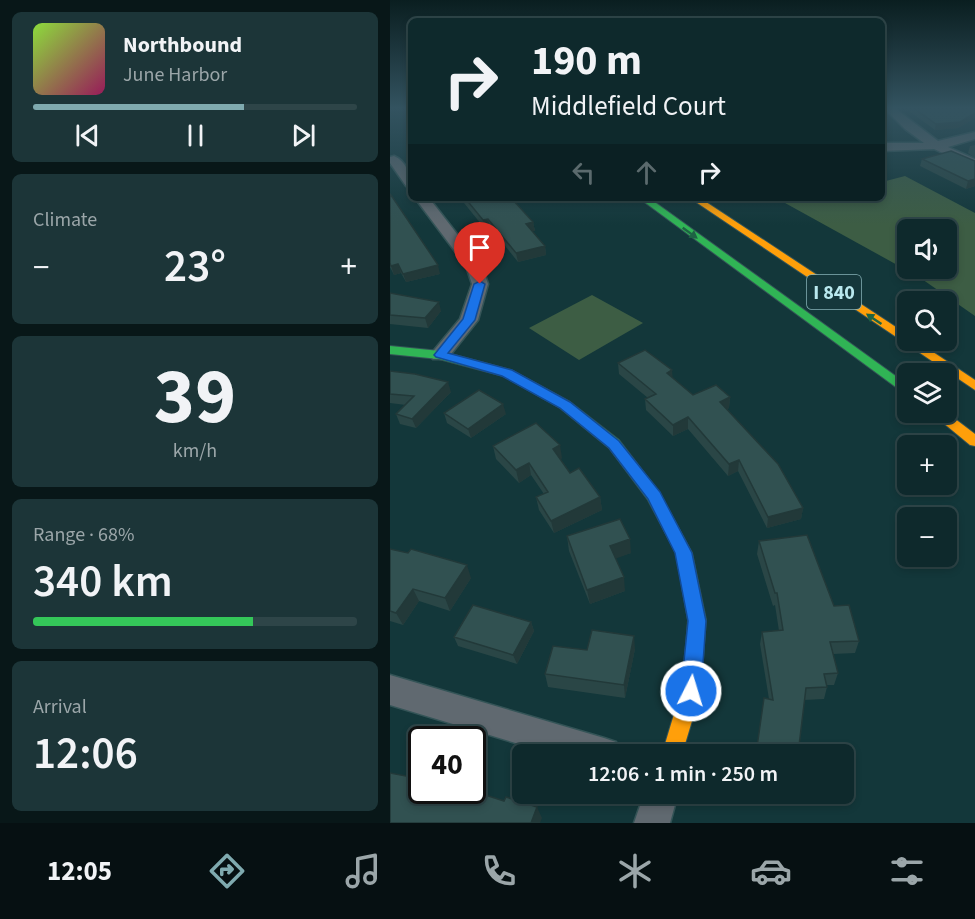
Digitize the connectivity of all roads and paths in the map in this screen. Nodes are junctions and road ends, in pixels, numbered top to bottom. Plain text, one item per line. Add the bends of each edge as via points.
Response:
1 (938, 147) edge
2 (394, 160) dead end
3 (975, 164) edge
4 (408, 179) edge
5 (424, 201) edge
6 (647, 201) edge
7 (698, 201) edge
8 (390, 350) edge
9 (440, 355) junction
10 (897, 384) edge
11 (975, 386) edge
12 (951, 423) edge
13 (975, 441) edge
14 (390, 690) edge
15 (571, 744) edge
16 (675, 744) edge
17 (658, 804) edge
18 (652, 823) edge

1 - 3 street
2 - 4 street
5 - 9 street via 474,266 480,284 469,320
6 -> 10 main road, I 840
11 -> 7 main road, I 840
8 - 9 main road
9 - 16 main road via 507,373 565,405 614,444 654,496 684,553 697,621 691,691
12 - 13 main road
14 - 15 street
17 - 18 street

